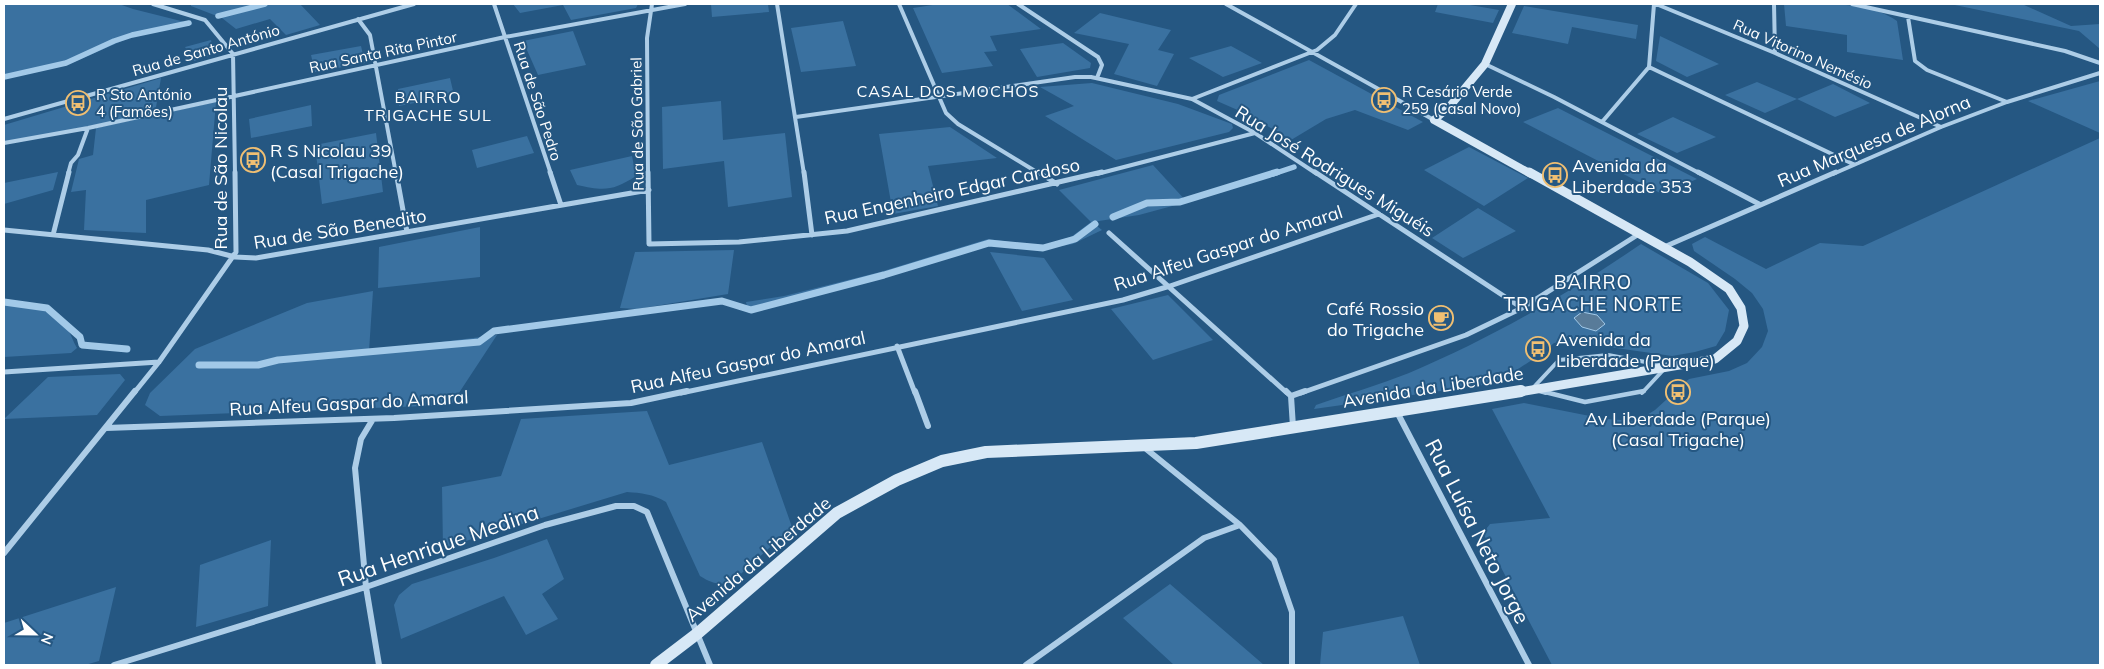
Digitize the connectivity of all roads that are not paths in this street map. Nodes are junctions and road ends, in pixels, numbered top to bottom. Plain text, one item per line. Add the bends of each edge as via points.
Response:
1 (153, 4) edge
2 (167, 4) edge
3 (414, 4) edge
4 (494, 4) edge
5 (652, 4) edge
6 (685, 4) edge
7 (777, 4) edge
8 (899, 4) edge
9 (908, 4) edge
10 (1018, 4) edge
11 (1226, 4) edge
12 (1356, 4) edge
13 (1512, 4) edge
14 (1655, 4) edge
15 (1774, 4) edge
16 (1852, 4) edge
17 (159, 6) junction
18 (651, 11) junction
19 (1908, 17) junction
20 (358, 19) junction
21 (506, 37) junction
22 (1311, 52) junction
23 (1775, 53) junction
24 (233, 54) junction
25 (2100, 63) edge
26 (1485, 64) junction
27 (375, 65) junction
28 (1649, 67) junction
29 (2100, 73) edge
30 (1097, 78) junction
31 (234, 95) junction
32 (940, 96) junction
33 (1192, 99) junction
34 (2007, 102) junction
35 (796, 117) junction
36 (4, 120) edge
37 (1434, 120) junction
38 (1602, 122) junction
39 (1941, 127) junction
40 (88, 128) junction
41 (1254, 133) junction
42 (4, 143) edge
43 (1853, 164) junction
44 (1057, 184) junction
45 (649, 190) junction
46 (1759, 204) junction
47 (561, 206) junction
48 (1378, 214) junction
49 (4, 230) edge
50 (407, 232) junction
51 (1109, 233) dead end
52 (1639, 234) junction
53 (53, 235) junction
54 (812, 235) junction
55 (649, 244) joint
56 (1664, 247) junction
57 (234, 257) junction
58 (1170, 286) junction
59 (1522, 308) junction
60 (896, 346) junction
61 (159, 362) junction
62 (1666, 366) junction
63 (4, 372) edge
64 (1532, 389) junction
65 (1291, 396) junction
66 (1397, 412) junction
67 (373, 419) junction
68 (928, 426) dead end
69 (1293, 427) junction
70 (106, 428) junction
71 (1142, 445) junction
72 (1240, 525) junction
73 (4, 553) edge
74 (366, 587) junction
75 (698, 633) junction
76 (114, 665) edge
77 (379, 665) edge
78 (656, 665) edge
79 (710, 665) edge
80 (1026, 665) edge
81 (1292, 665) edge
82 (1529, 665) edge

1 - 17 street
2 - 17 street
3 - 20 street, Rua de Santo António
4 - 21 street, Rua de São Pedro
5 - 18 street, Rua de São Gabriel
6 - 18 street, Rua Santa Rita Pintor
7 - 35 street
8 - 9 street
8 - 32 street
10 - 30 street via 1098,56 1102,65
11 - 22 street
12 - 22 street via 1329,41
13 - 26 street
14 - 23 street, Rua Vitorino Nemésio
14 - 28 street
15 - 23 street
16 - 19 street
17 - 24 street via 205,20
18 - 21 street, Rua Santa Rita Pintor
18 - 45 street, Rua de São Gabriel via 647,38
19 - 25 street via 2065,51
19 - 34 street via 1915,61 1927,70
20 - 24 street, Rua de Santo António
20 - 27 street via 370,35
21 - 27 street, Rua Santa Rita Pintor
21 - 47 street, Rua de São Pedro
22 - 33 street
22 - 37 street
23 - 39 street, Rua Vitorino Nemésio
24 - 31 street, Rua de São Nicolau
24 - 36 street, Rua de Santo António
26 - 37 street
26 - 38 street
27 - 31 street, Rua Santa Rita Pintor
27 - 50 street
28 - 38 street
28 - 43 street
29 - 34 street, Rua Marquesa de Alorna
30 - 32 street, Rua José Rodrigues Miguéis via 1075,77
30 - 33 street, Rua José Rodrigues Miguéis
31 - 40 street, Rua Santa Rita Pintor
31 - 57 street, Rua de São Nicolau via 237,244
32 - 35 street, Rua José Rodrigues Miguéis
32 - 44 street via 946,113 958,124
33 - 41 street, Rua José Rodrigues Miguéis
34 - 39 street, Rua Marquesa de Alorna
35 - 54 street
37 - 52 street, Avenida da Liberdade
38 - 46 street
39 - 43 street, Rua Marquesa de Alorna
40 - 42 street, Rua Santa Rita Pintor
40 - 53 street via 71,163
41 - 44 street, Rua Engenheiro Edgar Cardoso
41 - 48 street, Rua José Rodrigues Miguéis
43 - 46 street, Rua Marquesa de Alorna
44 - 54 street, Rua Engenheiro Edgar Cardoso via 848,231
45 - 47 street, Rua de São Benedito
45 - 55 street, Rua de São Gabriel
46 - 56 street, Rua Marquesa de Alorna
47 - 50 street, Rua de São Benedito
48 - 58 street, Rua Alfeu Gaspar do Amaral
48 - 59 street, Rua José Rodrigues Miguéis
49 - 53 street, Rua de São Benedito
50 - 57 street, Rua de São Benedito via 256,258
51 - 58 street
52 - 56 street, Avenida da Liberdade
52 - 59 street
53 - 57 street, Rua de São Benedito via 208,250
54 - 55 street, Rua Engenheiro Edgar Cardoso via 739,242
56 - 62 street, Avenida da Liberdade via 1731,291 1743,314 1744,330 1731,349 1715,359
57 - 61 street, Rua de São Nicolau
58 - 60 street, Rua Alfeu Gaspar do Amaral via 1123,300
58 - 65 street
59 - 65 street via 1466,335
60 - 67 street, Rua Alfeu Gaspar do Amaral via 631,403
60 - 68 street
61 - 63 street
61 - 70 street, Rua de São Nicolau
62 - 64 street, Avenida da Liberdade
62 - 64 lane via 1608,355 1559,360
62 - 64 lane via 1642,393 1585,402
64 - 66 street, Avenida da Liberdade
65 - 69 street
66 - 69 street, Avenida da Liberdade
66 - 82 street, Rua Luísa Neto Jorge
67 - 70 street, Rua Alfeu Gaspar do Amaral
67 - 74 street via 361,439 355,468
69 - 71 street, Avenida da Liberdade via 1196,443
70 - 73 street, Rua de São Nicolau
71 - 72 street
71 - 75 street, Avenida da Liberdade via 986,452 942,461 897,480 836,513
72 - 80 street via 1204,538
72 - 81 street via 1274,560 1292,612
74 - 75 street, Rua Henrique Medina via 545,525 616,506 634,506 647,512
74 - 76 street, Rua Henrique Medina
74 - 77 street
75 - 78 street, Avenida da Liberdade
75 - 79 street, Rua Henrique Medina

